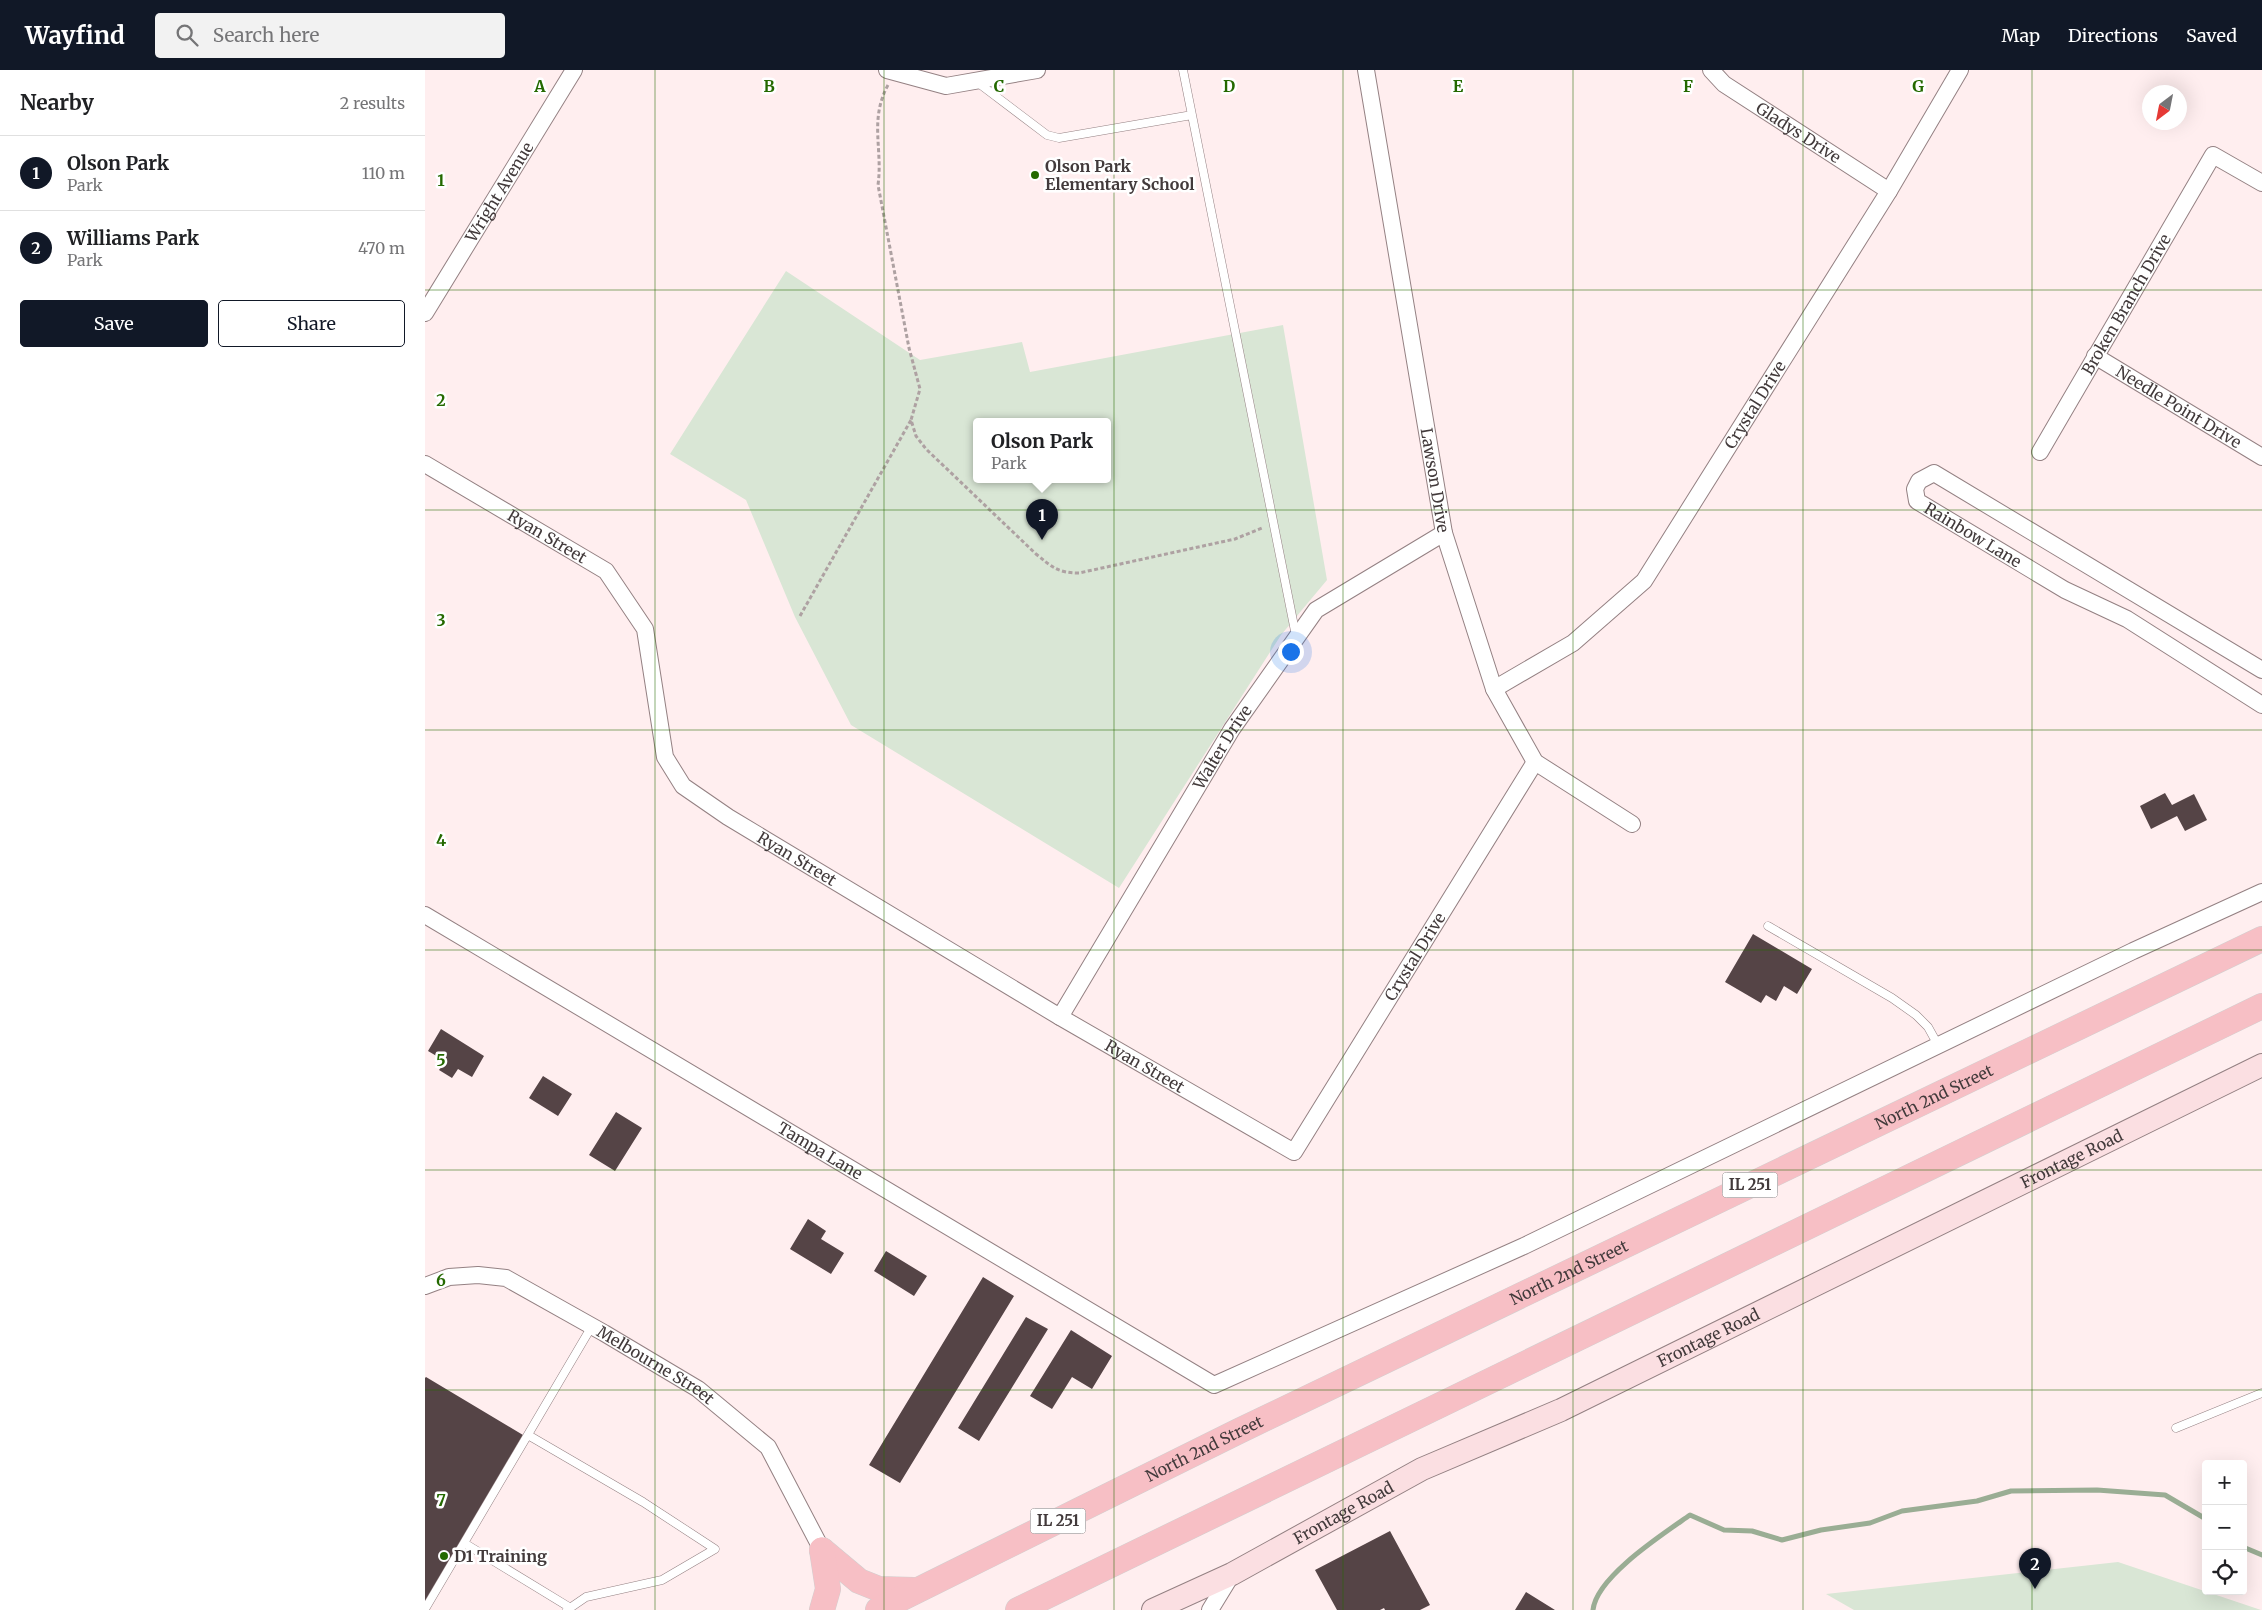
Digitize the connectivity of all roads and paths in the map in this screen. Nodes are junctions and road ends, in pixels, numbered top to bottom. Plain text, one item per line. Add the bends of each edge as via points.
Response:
1 (574, 70) edge
2 (1037, 70) edge
3 (1183, 70) edge
4 (1366, 70) edge
5 (1711, 70) edge
6 (1960, 70) edge
7 (891, 72) edge
8 (976, 81) junction
9 (1192, 115) junction
10 (2262, 184) edge
11 (1889, 191) junction
12 (425, 313) edge
13 (2095, 356) junction
14 (911, 420) junction
15 (2040, 452) dead end
16 (2262, 457) edge
17 (425, 464) edge
18 (1273, 521) junction
19 (1444, 533) junction
20 (800, 616) dead end
21 (1296, 638) junction
22 (2262, 670) edge
23 (1494, 689) junction
24 (2262, 705) edge
25 (1535, 762) junction
26 (1632, 824) dead end
27 (2262, 892) edge
28 (425, 915) edge
29 (1768, 926) dead end
30 (2262, 939) edge
31 (2262, 1006) edge
32 (1060, 1017) junction
33 (1938, 1045) junction
34 (2262, 1065) edge
35 (1294, 1152) joint
36 (425, 1286) edge
37 (592, 1326) junction
38 (2262, 1392) edge
39 (2176, 1428) dead end
40 (528, 1435) junction
41 (464, 1543) junction
42 (823, 1550) junction
43 (1232, 1574) junction
44 (919, 1590) junction
45 (568, 1608) edge
46 (425, 1609) edge
47 (822, 1610) edge
48 (878, 1610) edge
49 (1018, 1610) edge
50 (1153, 1610) edge
51 (1210, 1610) edge

1 - 12 street, Wright Avenue
2 - 8 street
3 - 9 lane
4 - 19 street, Lawson Drive
5 - 11 street, Gladys Drive via 1724,84
6 - 11 street, Crystal Drive
7 - 8 street via 946,86
7 - 14 path via 878,109 878,185 909,348 920,389
8 - 9 lane via 1047,135 1059,138
9 - 18 lane
10 - 13 street, Broken Branch Drive via 2213,155
11 - 23 street, Crystal Drive via 1644,581 1573,643
13 - 15 street, Broken Branch Drive
13 - 16 street, Needle Point Drive
14 - 18 path via 916,436 926,449 1037,554 1054,569 1065,573 1079,573 1235,539
14 - 20 path
17 - 32 street, Ryan Street via 606,571 645,629 665,757 683,786 728,817
18 - 21 lane
19 - 21 street, Walter Drive via 1316,610
19 - 23 street, Lawson Drive
21 - 32 street, Walter Drive via 1232,729
22 - 24 street, Rainbow Lane via 1934,473 1919,481 1915,489 1917,501 2065,590 2127,619
23 - 25 street, Lawson Drive
25 - 26 street, Lawson Drive
25 - 35 street, Crystal Drive
27 - 33 street via 2133,950
28 - 33 street, Tampa Lane via 1214,1385 1525,1246
29 - 33 lane via 1892,998 1928,1027
30 - 44 main road, North 2nd Street / IL 251 via 1239,1431
31 - 49 main road
32 - 35 street, Ryan Street
34 - 43 street, Frontage Road via 1561,1410 1422,1469
36 - 37 street, Melbourne Street via 449,1277 478,1275 506,1278
37 - 40 lane
37 - 42 street, Melbourne Street via 698,1389 768,1447
38 - 39 lane
40 - 41 lane
40 - 45 lane via 643,1502 715,1549 662,1580 586,1597
41 - 45 lane
41 - 46 lane
42 - 44 main road via 859,1581 879,1589
42 - 47 main road via 828,1589
43 - 50 street, Frontage Road
43 - 51 street
44 - 48 main road, North 2nd Street / IL 251

